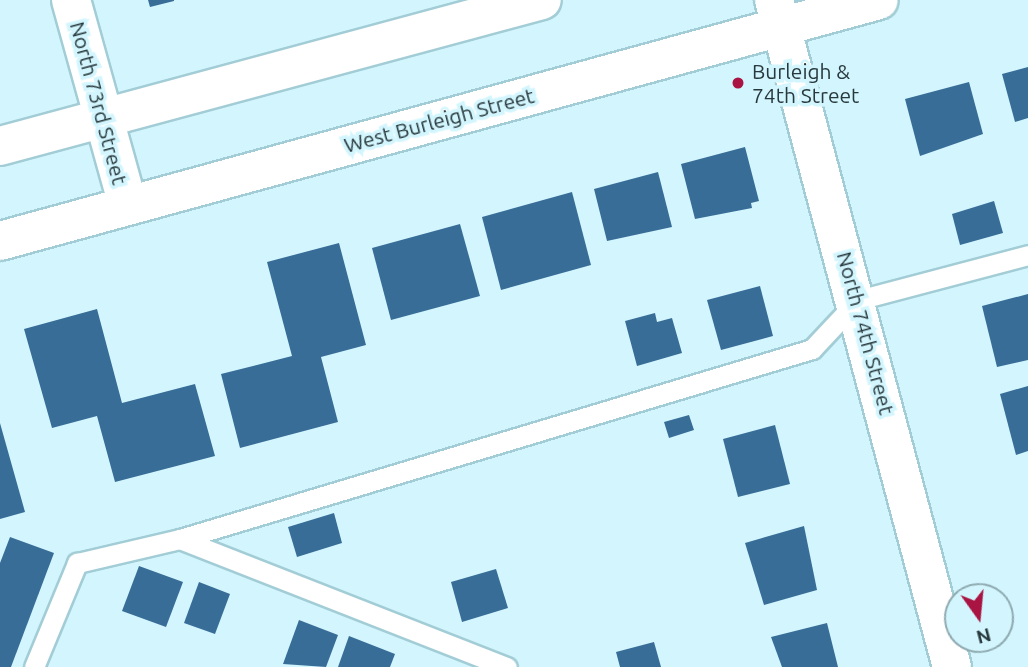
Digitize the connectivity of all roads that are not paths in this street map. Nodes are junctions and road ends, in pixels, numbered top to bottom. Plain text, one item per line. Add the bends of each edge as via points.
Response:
1 (71, 0) edge
2 (542, 0) edge
3 (879, 0) edge
4 (778, 13) edge
5 (103, 118) junction
6 (0, 146) edge
7 (128, 205) junction
8 (0, 241) edge
9 (1028, 255) edge
10 (858, 300) junction
11 (180, 538) junction
12 (34, 667) edge
13 (507, 667) edge
14 (952, 667) edge

1 - 5 main road, North 73rd Street
2 - 5 main road
3 - 4 main road, West Burleigh Street
4 - 7 main road, West Burleigh Street
4 - 10 main road, North 74th Street
5 - 6 main road
5 - 7 main road, North 73rd Street
7 - 8 main road, West Burleigh Street
9 - 10 lane
10 - 11 lane via 812,349
10 - 14 main road, North 74th Street
11 - 12 lane via 77,563
11 - 13 lane

